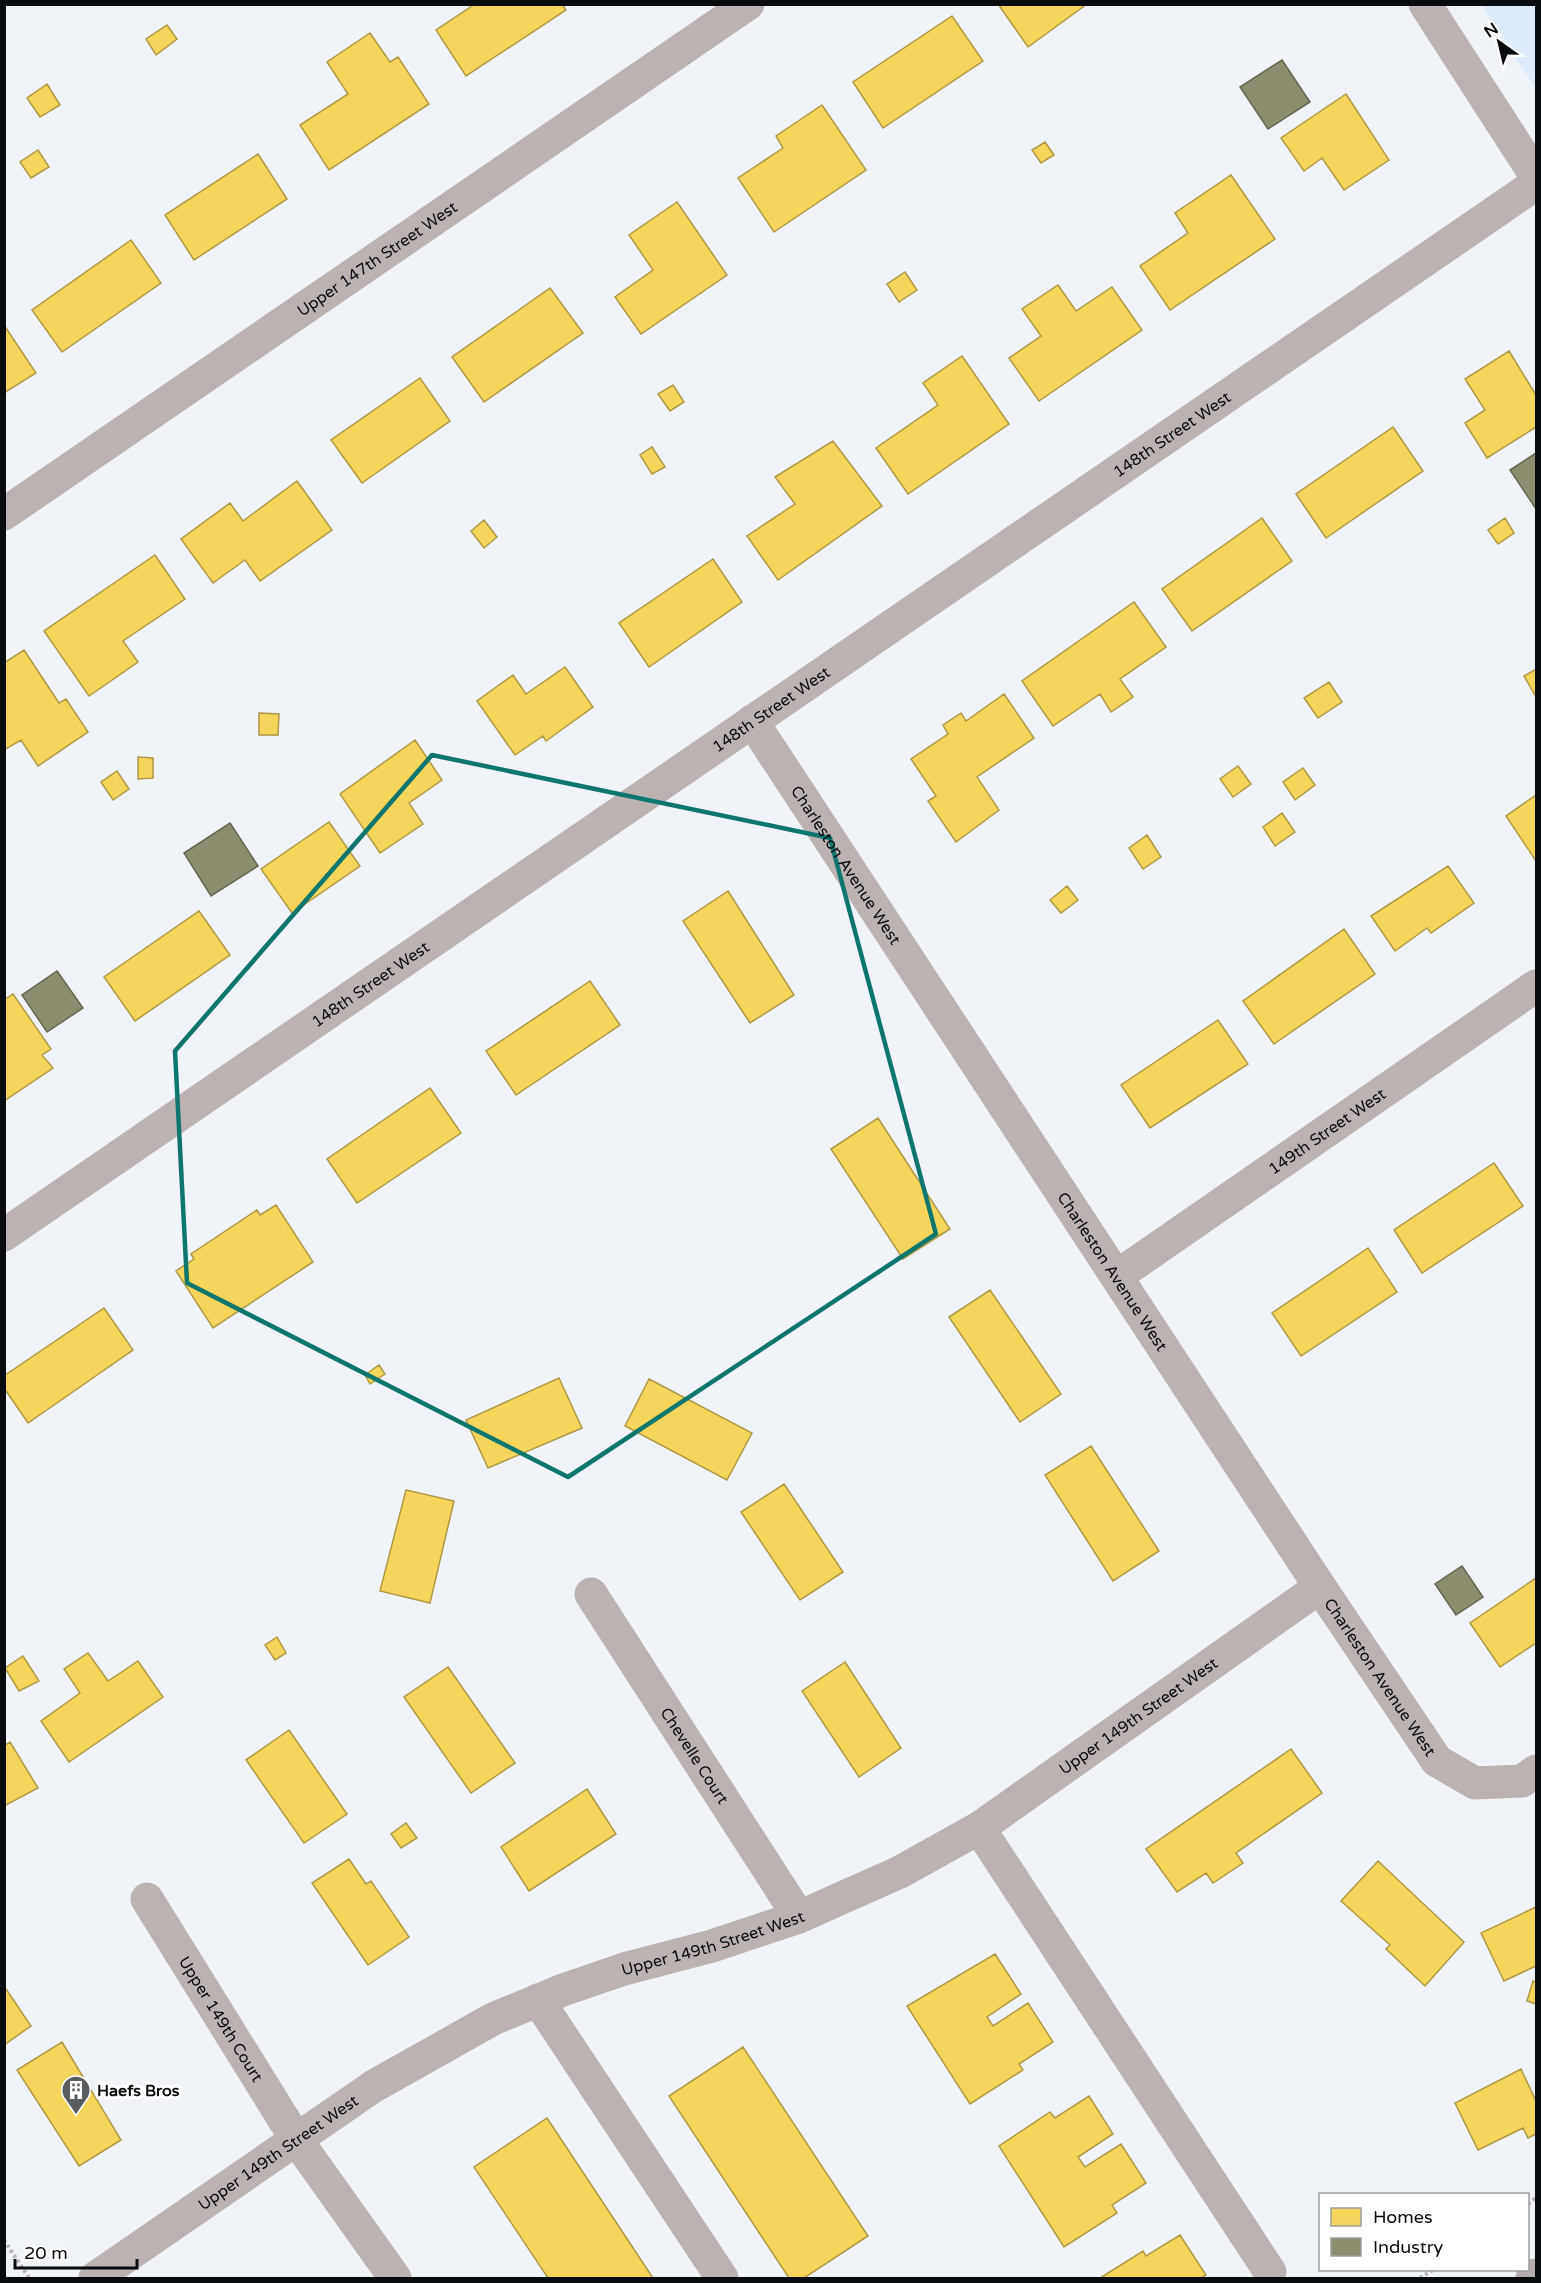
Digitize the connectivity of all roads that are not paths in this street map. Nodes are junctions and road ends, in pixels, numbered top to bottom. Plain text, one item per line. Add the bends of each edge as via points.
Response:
1 (748, 4) edge
2 (1425, 4) edge
3 (1536, 176) edge
4 (1536, 184) edge
5 (4, 514) edge
6 (752, 721) junction
7 (1536, 986) edge
8 (4, 1234) edge
9 (1117, 1276) junction
10 (1320, 1587) junction
11 (591, 1594) dead end
12 (1536, 1771) edge
13 (979, 1828) junction
14 (147, 1899) dead end
15 (799, 1917) junction
16 (538, 2000) junction
17 (296, 2139) junction
18 (1270, 2272) dead end
19 (1536, 2275) edge
20 (95, 2278) edge
21 (395, 2278) edge
22 (722, 2278) edge
23 (1532, 2278) edge

1 - 5 street, Upper 147th Street West
2 - 3 street
4 - 6 street, 148th Street West
6 - 8 street, 148th Street West
6 - 9 street, Charleston Avenue West
7 - 9 street, 149th Street West
9 - 10 street, Charleston Avenue West
10 - 12 street, Charleston Avenue West via 1437,1761 1475,1783 1522,1781
10 - 13 street, Upper 149th Street West
11 - 15 street, Chevelle Court
13 - 15 street, Upper 149th Street West via 900,1872
13 - 18 street
14 - 17 street, Upper 149th Court
15 - 16 street, Upper 149th Street West via 712,1946 624,1969
16 - 17 street, Upper 149th Street West via 431,2052
16 - 22 street
17 - 20 street, Upper 149th Street West
17 - 21 street, Upper 149th Court
19 - 23 highway

